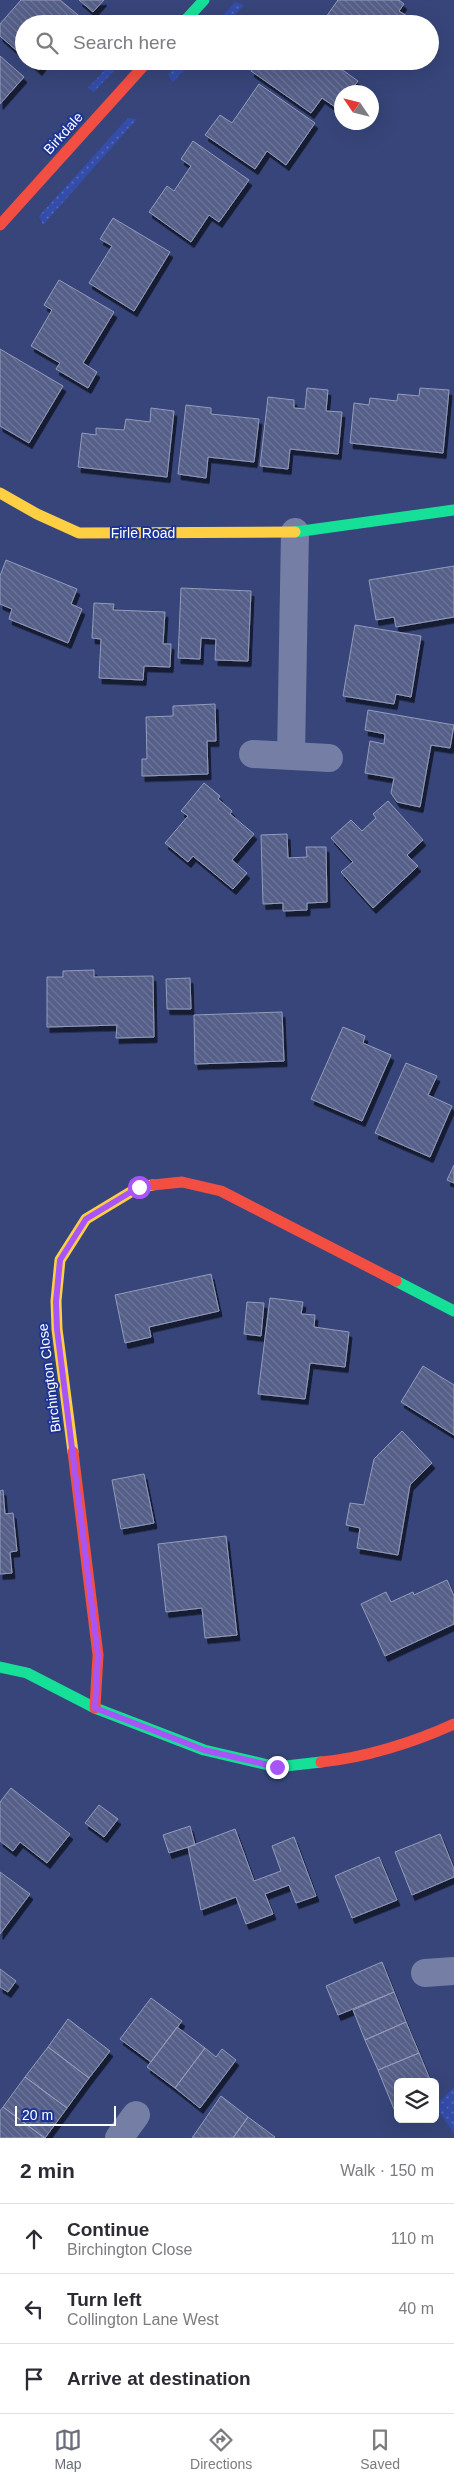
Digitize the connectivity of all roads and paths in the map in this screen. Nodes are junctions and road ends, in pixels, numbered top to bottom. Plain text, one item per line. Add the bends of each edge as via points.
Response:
1 (204, 0) edge
2 (190, 15) edge
3 (140, 70) edge
4 (1, 221) edge
5 (0, 493) edge
6 (454, 510) edge
7 (295, 532) junction
8 (253, 754) dead end
9 (291, 756) junction
10 (329, 758) dead end
11 (454, 1311) edge
12 (0, 1667) edge
13 (95, 1708) junction
14 (454, 1724) edge
15 (454, 1972) edge
16 (425, 1973) dead end
17 (136, 2115) dead end
18 (119, 2138) edge

1 - 2 street
3 - 4 street, Birkdale
5 - 7 street, Firle Road via 79,533
6 - 7 street, Firle Road
7 - 9 street
8 - 9 street
9 - 10 street
11 - 13 street, Birchington Close via 221,1191 182,1182 139,1187 86,1219 60,1260 56,1302 98,1655
12 - 13 street via 27,1673
13 - 14 street via 204,1750 277,1767 342,1760 433,1734
15 - 16 street
17 - 18 street

